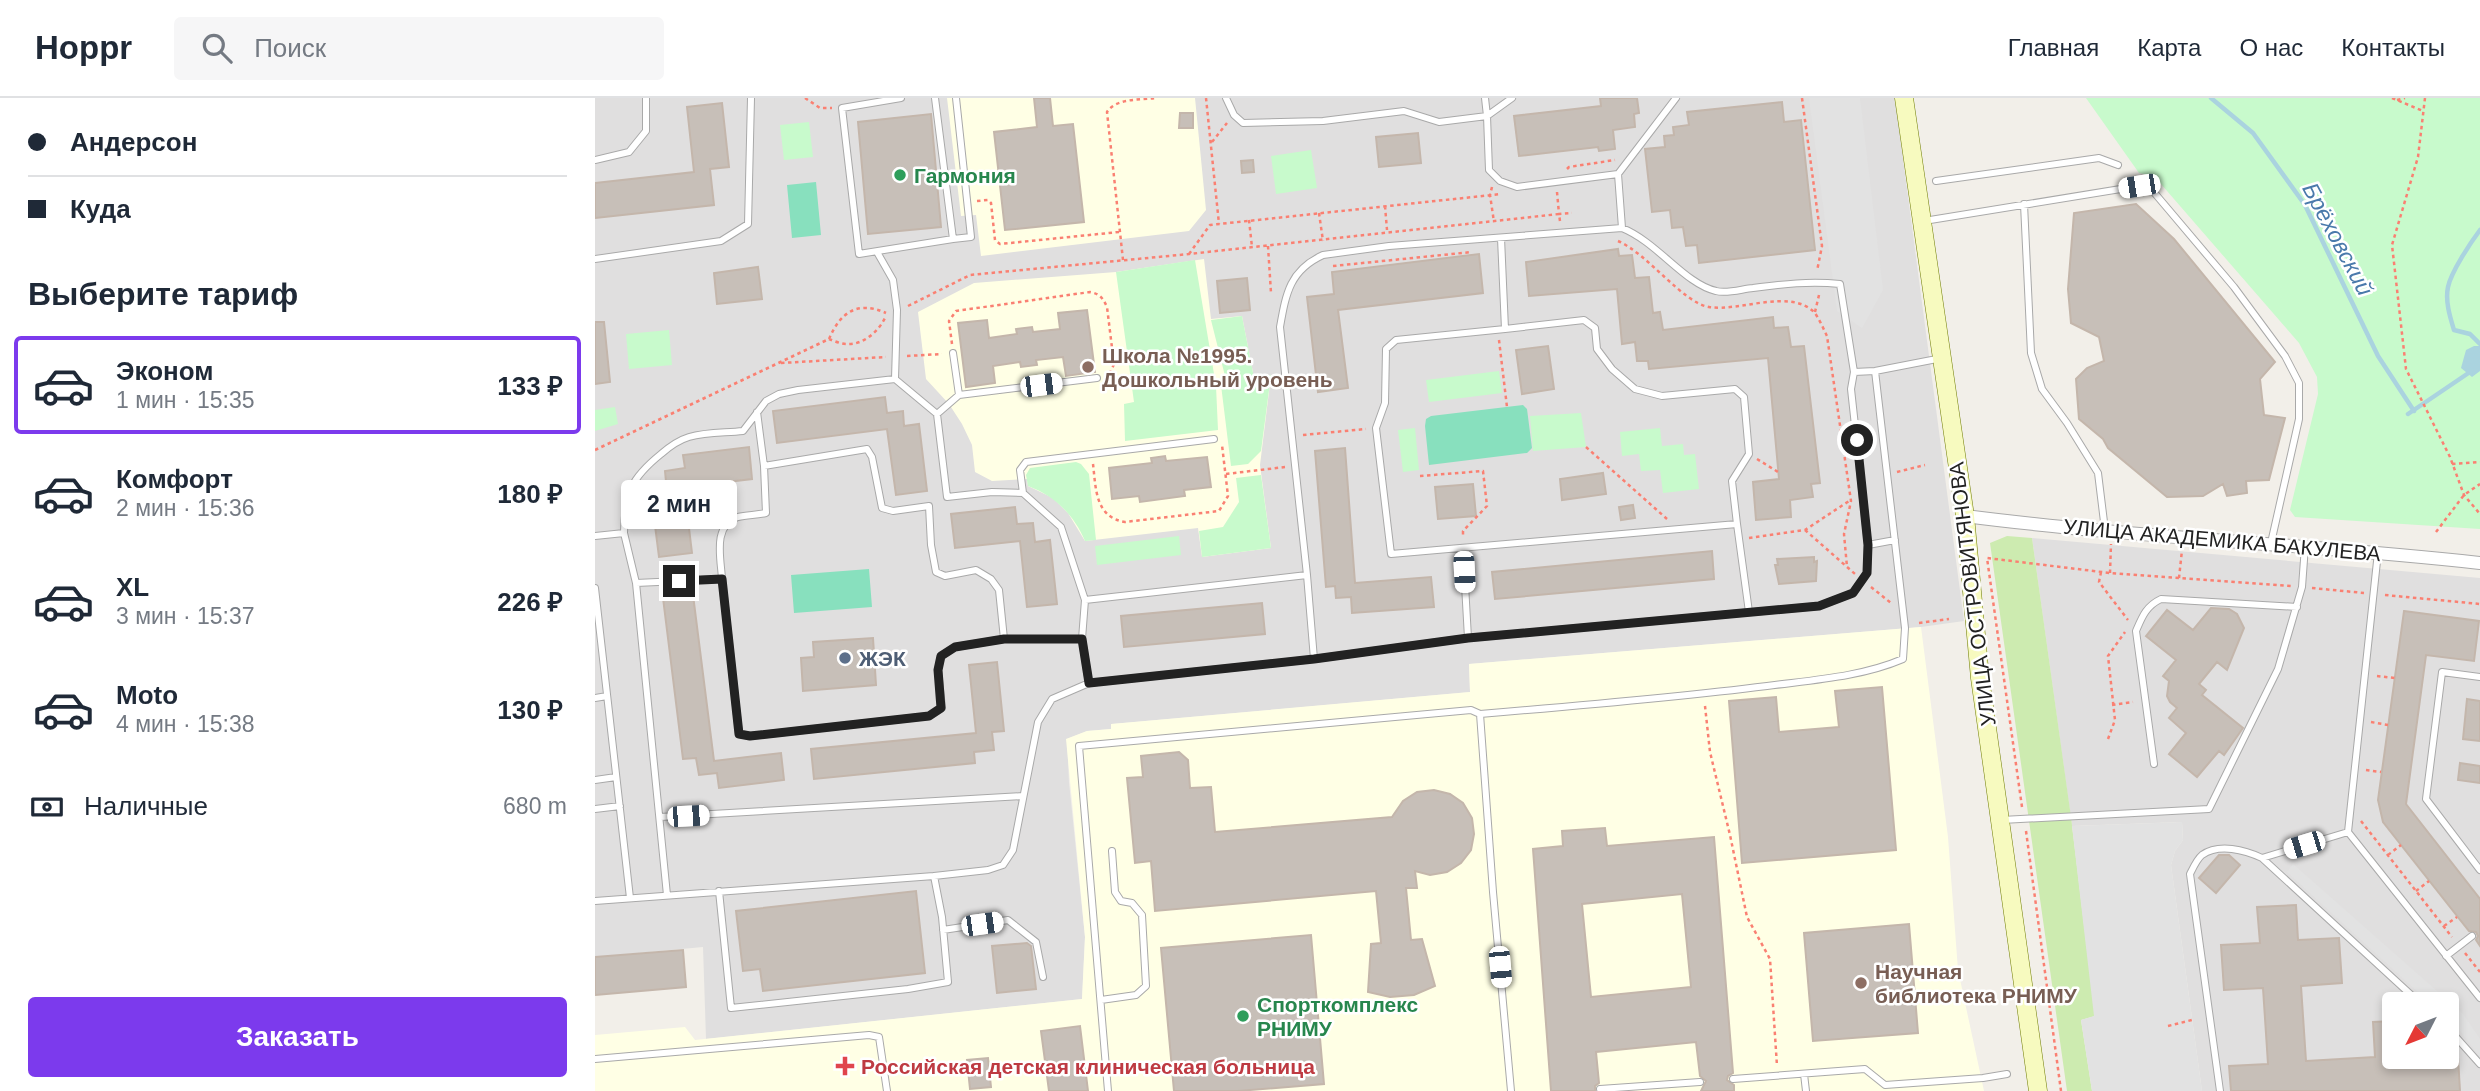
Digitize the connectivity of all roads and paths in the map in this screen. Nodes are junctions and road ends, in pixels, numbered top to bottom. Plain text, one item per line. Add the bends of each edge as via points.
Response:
1 (646, 98) edge
2 (751, 98) edge
3 (805, 98) edge
4 (901, 98) edge
5 (935, 98) edge
6 (956, 98) edge
7 (1156, 98) edge
8 (1206, 98) edge
9 (1226, 98) edge
10 (1485, 98) edge
11 (1512, 98) edge
12 (1676, 98) edge
13 (1802, 98) edge
14 (1904, 98) edge
15 (2392, 98) edge
16 (2405, 98) edge
17 (2425, 98) edge
18 (2397, 100) junction
19 (842, 108) junction
20 (2423, 111) junction
21 (1234, 115) junction
22 (1487, 116) junction
23 (1211, 144) junction
24 (595, 160) edge
25 (1616, 160) dead end
26 (2118, 165) dead end
27 (1618, 174) junction
28 (1495, 176) junction
29 (1936, 181) dead end
30 (1557, 184) junction
31 (1503, 194) dead end
32 (1490, 195) junction
33 (967, 202) junction
34 (2024, 204) junction
35 (1385, 206) junction
36 (1319, 213) junction
37 (1572, 213) dead end
38 (1559, 214) junction
39 (1249, 220) junction
40 (1494, 220) junction
41 (1923, 221) junction
42 (1219, 224) junction
43 (1622, 228) junction
44 (1119, 232) junction
45 (1387, 232) junction
46 (1562, 232) junction
47 (953, 239) junction
48 (1323, 239) junction
49 (1497, 239) junction
50 (1608, 240) dead end
51 (1268, 246) junction
52 (1389, 246) junction
53 (1252, 247) junction
54 (1501, 249) junction
55 (877, 252) junction
56 (1189, 254) junction
57 (1323, 255) junction
58 (595, 259) edge
59 (1123, 260) junction
60 (1326, 267) dead end
61 (1818, 282) junction
62 (1271, 293) dead end
63 (897, 310) junction
64 (1815, 313) junction
65 (1501, 329) junction
66 (829, 340) junction
67 (953, 353) junction
68 (896, 356) junction
69 (1944, 358) junction
70 (777, 364) junction
71 (1875, 371) junction
72 (1854, 373) junction
73 (1097, 378) joint
74 (895, 379) junction
75 (959, 395) junction
76 (1507, 407) dead end
77 (757, 412) junction
78 (937, 414) junction
79 (1376, 428) junction
80 (1292, 436) junction
81 (1214, 439) joint
82 (1586, 447) dead end
83 (595, 450) edge
84 (1092, 453) junction
85 (1749, 454) junction
86 (2480, 461) edge
87 (2452, 464) junction
88 (1295, 465) junction
89 (1925, 465) dead end
90 (764, 466) junction
91 (1898, 471) dead end
92 (1778, 472) dead end
93 (1226, 474) junction
94 (1420, 476) dead end
95 (2480, 484) edge
96 (1863, 492) junction
97 (1023, 493) junction
98 (2464, 495) junction
99 (1851, 500) junction
100 (2480, 514) edge
101 (1965, 516) junction
102 (1737, 524) junction
103 (1678, 529) junction
104 (2108, 530) junction
105 (624, 533) junction
106 (2436, 533) dead end
107 (595, 536) edge
108 (2183, 536) junction
109 (1739, 540) junction
110 (1895, 540) junction
111 (2271, 543) junction
112 (1868, 545) junction
113 (2305, 545) junction
114 (1463, 549) junction
115 (2378, 552) junction
116 (1987, 558) dead end
117 (2480, 563) edge
118 (1847, 567) dead end
119 (2101, 572) junction
120 (2110, 573) junction
121 (1307, 575) junction
122 (2179, 578) junction
123 (722, 579) junction
124 (636, 583) junction
125 (2302, 587) junction
126 (595, 588) edge
127 (2374, 594) junction
128 (1085, 600) junction
129 (2480, 604) edge
130 (2297, 607) junction
131 (1749, 612) junction
132 (1949, 619) dead end
133 (1919, 623) dead end
134 (1468, 638) junction
135 (1004, 639) junction
136 (1082, 639) junction
137 (1314, 659) junction
138 (604, 665) junction
139 (595, 666) edge
140 (2480, 677) edge
141 (2395, 678) dead end
142 (1089, 683) junction
143 (2375, 687) dead end
144 (1704, 694) junction
145 (607, 696) junction
146 (595, 698) edge
147 (2130, 702) dead end
148 (2112, 705) junction
149 (1480, 714) junction
150 (2371, 722) dead end
151 (2388, 725) dead end
152 (2108, 739) dead end
153 (2154, 764) dead end
154 (2366, 770) dead end
155 (2381, 772) dead end
156 (616, 778) junction
157 (595, 780) edge
158 (1023, 796) junction
159 (620, 806) junction
160 (595, 809) edge
161 (660, 817) junction
162 (2360, 820) dead end
163 (2000, 821) junction
164 (2348, 832) junction
165 (2401, 845) dead end
166 (1112, 851) dead end
167 (2388, 855) junction
168 (2262, 858) junction
169 (2480, 870) edge
170 (934, 876) junction
171 (2429, 881) dead end
172 (719, 891) junction
173 (2416, 891) junction
174 (667, 895) junction
175 (630, 898) junction
176 (595, 901) edge
177 (2457, 917) dead end
178 (2444, 926) junction
179 (943, 930) junction
180 (2472, 936) dead end
181 (2459, 946) junction
182 (2447, 956) junction
183 (2480, 964) edge
184 (2476, 967) junction
185 (2480, 972) edge
186 (1043, 976) dead end
187 (2408, 992) edge
188 (2480, 998) edge
189 (1101, 1000) junction
190 (2192, 1020) dead end
191 (2168, 1026) dead end
192 (2459, 1040) edge
193 (595, 1059) edge
194 (2480, 1064) edge
195 (1804, 1074) junction
196 (2007, 1074) dead end
197 (1778, 1076) junction
198 (1733, 1079) dead end
199 (1700, 1082) dead end
200 (1600, 1089) edge
201 (887, 1091) edge
202 (1108, 1091) edge
203 (1511, 1091) edge
204 (1805, 1091) edge
205 (2038, 1091) edge
206 (2220, 1091) edge

1 - 24 lane via 646,131 629,152
2 - 58 lane via 748,224 721,241
3 - 19 path via 820,108
4 - 19 lane
5 - 47 lane
6 - 33 lane
7 - 44 path via 1121,102 1107,112
8 - 23 path
9 - 21 lane
10 - 22 lane
11 - 22 lane
12 - 27 lane
13 - 61 path via 1822,246
14 - 41 main road, УЛИЦА ОСТРОВИТЯНОВА
15 - 18 path
16 - 18 path
17 - 20 path
18 - 20 path
19 - 55 lane via 859,254
20 - 87 path via 2418,157 2392,245 2409,378
21 - 22 lane via 1243,124 1404,111 1439,122
21 - 23 path
22 - 28 lane via 1489,170
23 - 42 path
25 - 30 path via 1569,167
26 - 29 lane via 2099,158
27 - 30 lane
27 - 43 lane
28 - 30 lane via 1517,187
28 - 32 path
30 - 38 path
31 - 32 path
32 - 35 path
32 - 40 path
33 - 44 path via 990,201 995,240 1000,244
33 - 47 lane via 971,237
34 - 41 lane
34 - 104 lane via 2031,354 2042,389 2098,473
34 - 111 lane via 2139,186 2152,190 2285,356 2299,383 2299,419
35 - 36 path
35 - 45 path
36 - 39 path
36 - 48 path
37 - 38 path
38 - 40 path
38 - 46 path
39 - 42 path
39 - 53 path
40 - 45 path
40 - 49 path
41 - 69 main road, УЛИЦА ОСТРОВИТЯНОВА
42 - 56 path via 1210,225
43 - 46 lane
43 - 61 lane via 1651,244 1701,286 1719,292
44 - 59 path
45 - 48 path
45 - 52 path
46 - 49 lane
47 - 55 lane
48 - 51 path
48 - 57 path
49 - 52 lane
49 - 54 lane
50 - 64 path via 1637,251 1695,304 1710,308 1798,301
51 - 53 path
51 - 62 path
52 - 57 lane
53 - 56 path
54 - 60 path
54 - 65 lane
55 - 63 lane via 893,280
56 - 59 path
57 - 80 lane via 1300,270 1286,292 1280,327
59 - 63 path via 970,275
61 - 64 path
61 - 72 lane via 1840,284
63 - 68 lane
64 - 99 path via 1827,336
65 - 76 path
65 - 79 lane via 1396,340 1386,349 1385,403
65 - 85 lane via 1584,320 1595,328 1597,349 1635,389 1662,396 1735,389 1744,397
66 - 66 path via 857,342 876,333 887,314 870,309 851,311 835,324
66 - 70 path
67 - 68 path
67 - 73 path via 949,321 955,311 1090,292 1104,299 1107,307 1114,364 1111,372
67 - 75 lane
68 - 70 path
68 - 74 lane
69 - 71 lane
69 - 101 main road, УЛИЦА ОСТРОВИТЯНОВА
70 - 83 path
71 - 72 lane
71 - 110 lane
72 - 96 lane via 1851,389
73 - 75 lane
74 - 77 lane via 779,394
74 - 78 lane
75 - 78 lane
77 - 90 lane
77 - 105 lane via 743,430 686,438 638,474 629,491
78 - 97 lane via 947,497
79 - 80 path
79 - 114 lane via 1391,554
80 - 88 lane
81 - 84 lane
81 - 93 path via 1221,442
82 - 103 path
84 - 93 path via 1098,503 1106,515 1125,522 1219,511 1229,496
84 - 97 lane via 1026,462 1020,470
85 - 92 path
85 - 102 lane via 1732,481
86 - 87 path
87 - 98 path
88 - 93 path
88 - 121 lane
89 - 91 path
90 - 123 lane via 766,513 737,517 725,526 719,536
90 - 135 lane via 867,449 881,508 929,506 936,572 944,576 977,570 999,590
94 - 114 path via 1483,471 1487,506 1463,531
95 - 98 path
96 - 99 path
96 - 112 lane
97 - 128 lane via 1061,527
98 - 100 path
98 - 106 path
99 - 109 path via 1805,530
99 - 118 path via 1844,534
101 - 104 street, УЛИЦА АКАДЕМИКА БАКУЛЕВА
101 - 163 main road, УЛИЦА ОСТРОВИТЯНОВА via 1980,678
102 - 103 lane
102 - 109 lane
103 - 114 lane
104 - 108 street, УЛИЦА АКАДЕМИКА БАКУЛЕВА
104 - 120 path
105 - 107 lane
105 - 124 lane
108 - 111 street, УЛИЦА АКАДЕМИКА БАКУЛЕВА
108 - 122 path
109 - 131 lane
110 - 112 lane
110 - 144 lane via 1905,628 1903,659 1825,678
111 - 113 street, УЛИЦА АКАДЕМИКА БАКУЛЕВА
112 - 131 lane via 1867,573 1853,593 1819,606
113 - 115 street, УЛИЦА АКАДЕМИКА БАКУЛЕВА
113 - 125 lane
114 - 134 lane
115 - 117 street, УЛИЦА АКАДЕМИКА БАКУЛЕВА
115 - 127 lane
116 - 119 path
119 - 120 path
119 - 148 path via 2099,582 2131,624 2108,656
120 - 122 path
121 - 128 lane
121 - 137 lane
122 - 125 path
123 - 124 lane
123 - 135 lane via 739,734 929,716 941,708 941,656 955,647
124 - 161 lane
125 - 127 path
125 - 130 lane
126 - 138 lane
127 - 129 path
127 - 164 lane
128 - 136 lane
130 - 153 lane via 2153,602 2136,632
130 - 163 lane via 2278,669 2209,809
131 - 134 lane
132 - 133 path
134 - 137 lane
135 - 136 lane
136 - 142 lane
137 - 142 lane
138 - 139 lane
138 - 145 lane
140 - 169 lane via 2442,672 2425,799
141 - 143 path via 2377,676
142 - 158 lane via 1052,699 1038,722
144 - 149 lane
144 - 197 path via 1710,752 1747,917 1770,959
145 - 146 lane
145 - 156 lane
147 - 148 path
148 - 152 path via 2115,720
149 - 189 lane via 1471,710 1079,746
149 - 203 lane
150 - 151 path
154 - 155 path
156 - 157 lane
156 - 159 lane
158 - 161 lane
158 - 170 lane via 1013,850 1003,865
159 - 160 lane
159 - 175 lane
161 - 174 lane
162 - 167 path
163 - 205 main road, УЛИЦА ОСТРОВИТЯНОВА
164 - 168 lane
164 - 182 lane
165 - 167 path
166 - 189 lane via 1115,892 1142,915 1146,986 1136,995
167 - 173 path
168 - 187 lane
168 - 206 lane via 2216,849 2200,856 2190,874
170 - 172 lane
170 - 179 lane
171 - 173 path
172 - 174 lane
172 - 179 lane via 731,1008 948,982
173 - 178 path
174 - 175 lane
175 - 176 lane
177 - 178 path
178 - 181 path
179 - 186 lane via 1008,920 1036,942
180 - 181 lane
181 - 182 lane
181 - 184 path
182 - 188 lane
183 - 184 path
184 - 185 path
189 - 202 lane
190 - 191 path
192 - 194 lane
193 - 201 lane via 869,1035 879,1037
195 - 196 lane via 1865,1069 1885,1085
195 - 197 lane
195 - 204 lane
197 - 198 lane
199 - 200 lane

